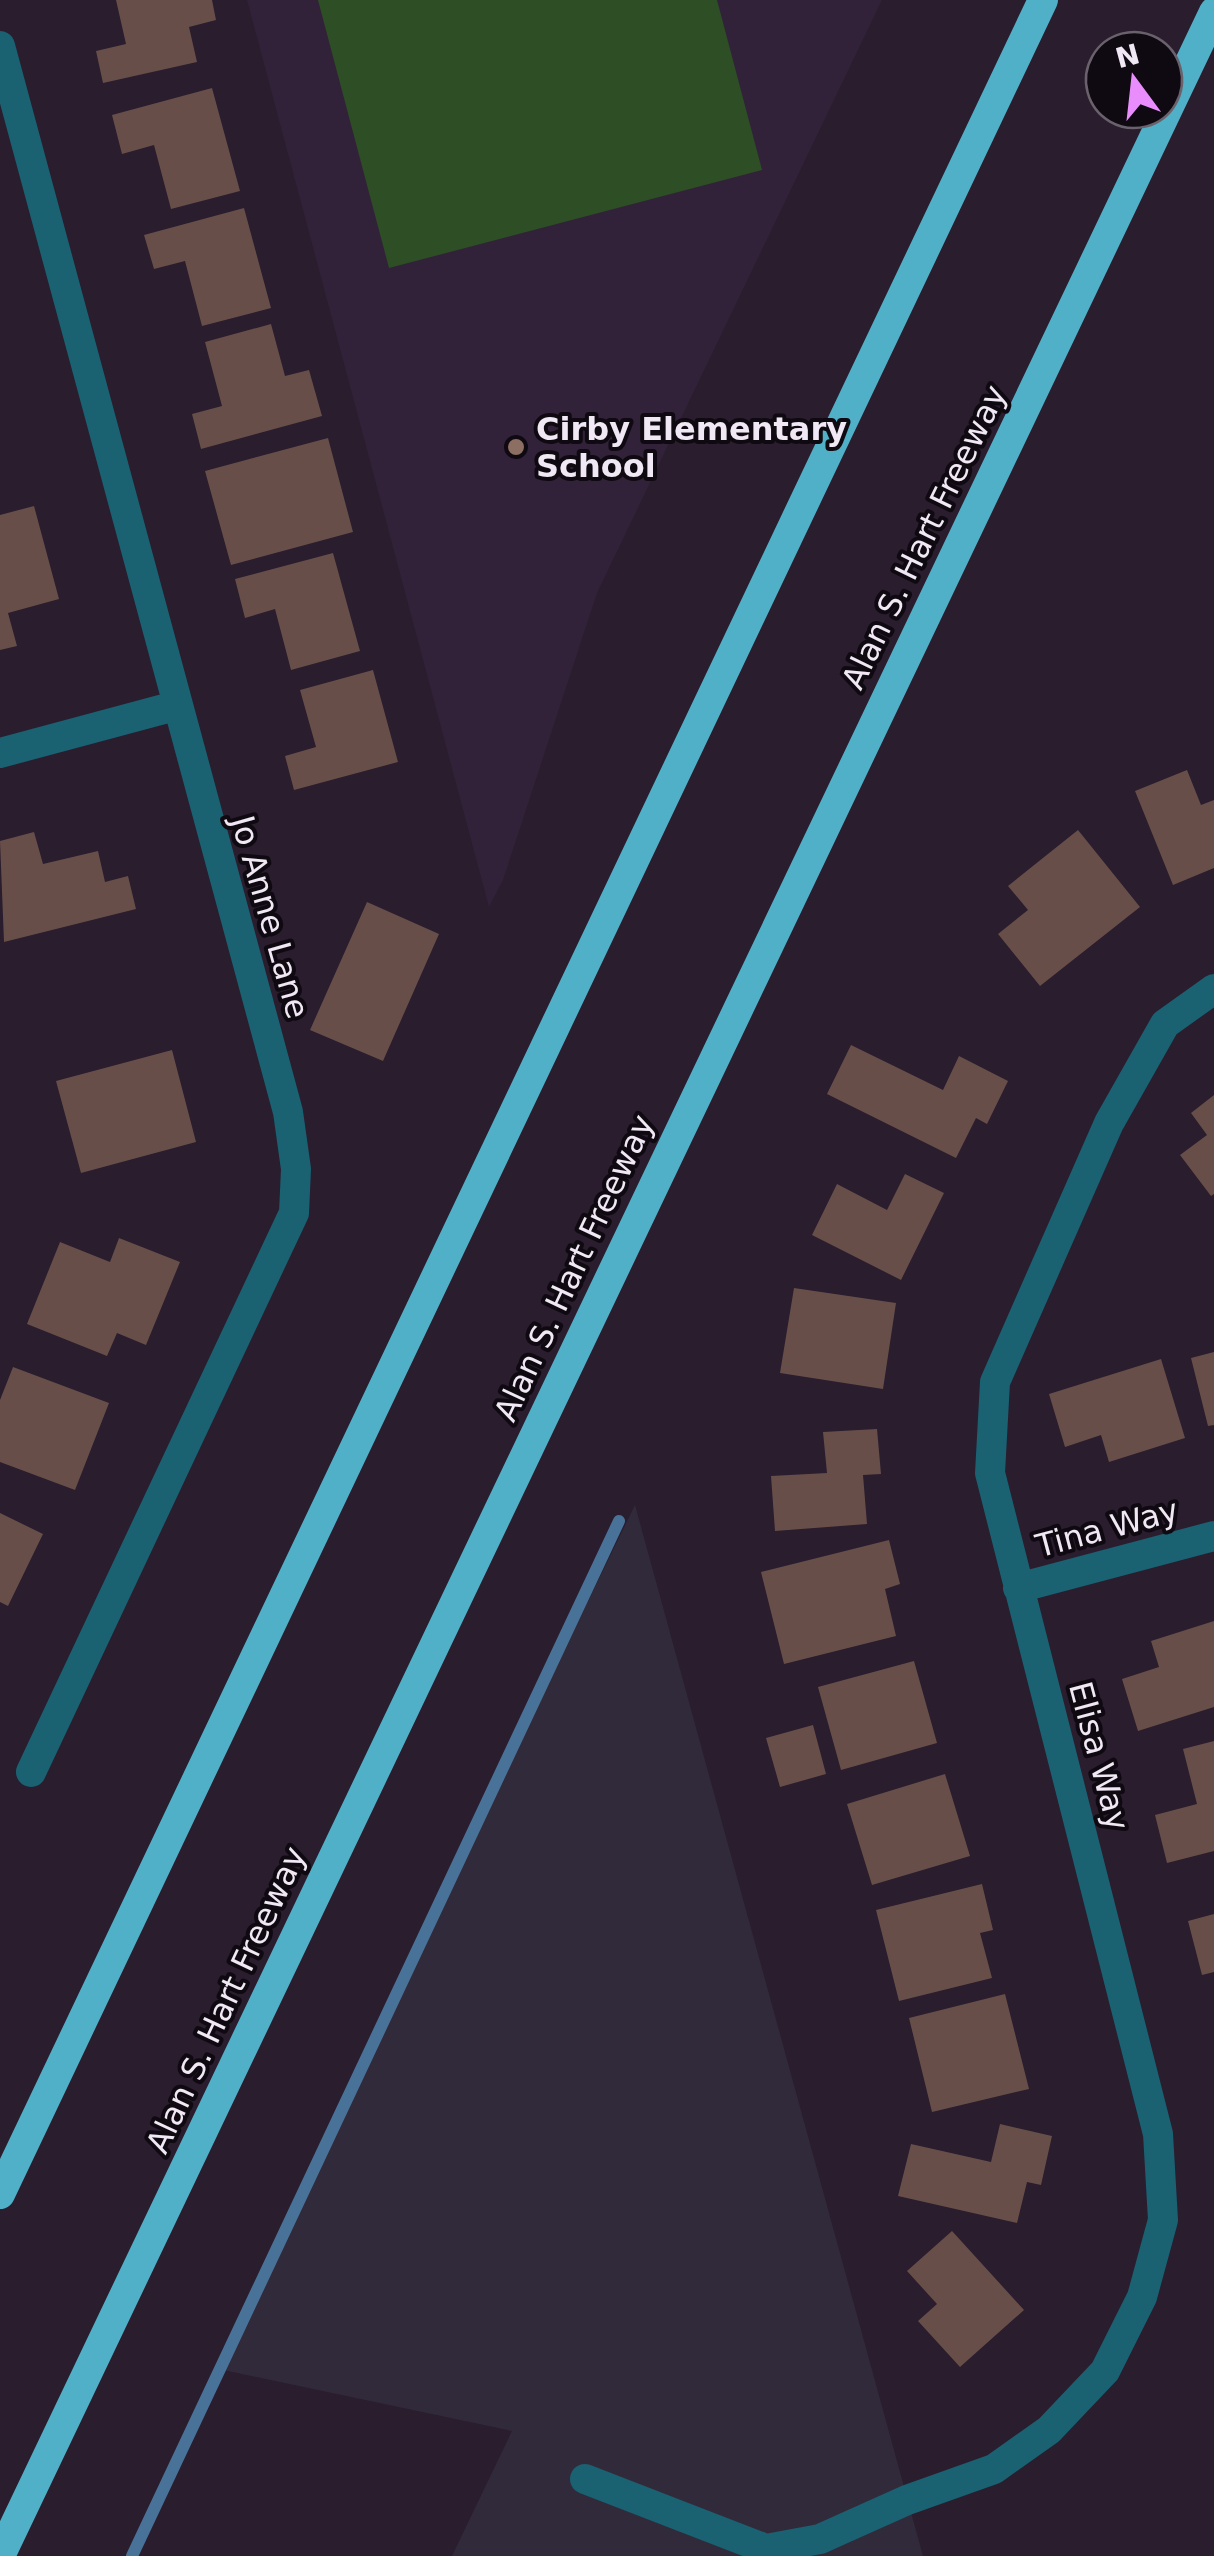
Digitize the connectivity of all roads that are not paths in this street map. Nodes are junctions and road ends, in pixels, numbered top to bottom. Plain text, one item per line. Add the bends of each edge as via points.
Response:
1 (1043, 0) edge
2 (1214, 12) edge
3 (0, 46) edge
4 (175, 706) junction
5 (0, 753) edge
6 (1214, 989) edge
7 (1214, 1536) edge
8 (1018, 1588) junction
9 (31, 1772) dead end
10 (0, 2194) edge
11 (585, 2479) dead end
12 (0, 2556) edge

1 - 10 highway
2 - 12 highway, Alan S. Hart Freeway
3 - 4 street, Jo Anne Lane
4 - 5 street
4 - 9 street, Jo Anne Lane via 288,1112 294,1213
6 - 8 street, Elisa Way via 1165,1024 1109,1122 994,1382 990,1473
7 - 8 street, Tina Way
8 - 11 street, Elisa Way via 1158,2134 1163,2220 1142,2297 1105,2371 1049,2430 994,2469 820,2540 766,2549

